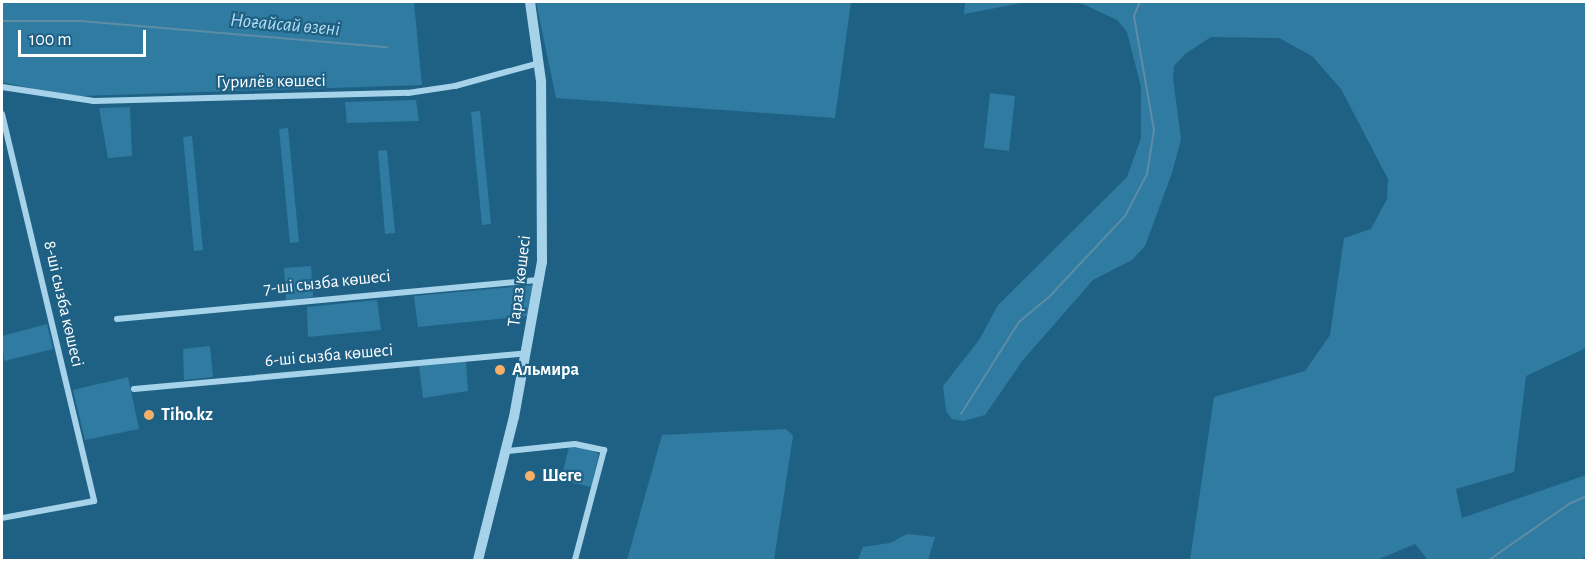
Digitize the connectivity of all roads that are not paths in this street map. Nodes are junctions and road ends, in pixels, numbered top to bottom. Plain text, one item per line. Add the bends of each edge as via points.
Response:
1 (530, 2) edge
2 (540, 63) junction
3 (2, 87) edge
4 (2, 114) edge
5 (540, 280) junction
6 (117, 320) dead end
7 (527, 353) junction
8 (134, 389) dead end
9 (507, 451) junction
10 (2, 518) edge
11 (478, 561) edge
12 (575, 561) edge

1 - 2 street, Тараз көшесі
2 - 3 street, Гурилёв көшесі via 455,86 408,93 94,101
2 - 5 street, Тараз көшесі via 544,222
4 - 10 street, 8-ші сызба көшесі via 94,501
5 - 6 street, 7-ші сызба көшесі
5 - 7 street, Тараз көшесі
7 - 8 street, 6-ші сызба көшесі
7 - 9 street, Тараз көшесі
9 - 11 street, Тараз көшесі
9 - 12 street via 575,444 604,450

